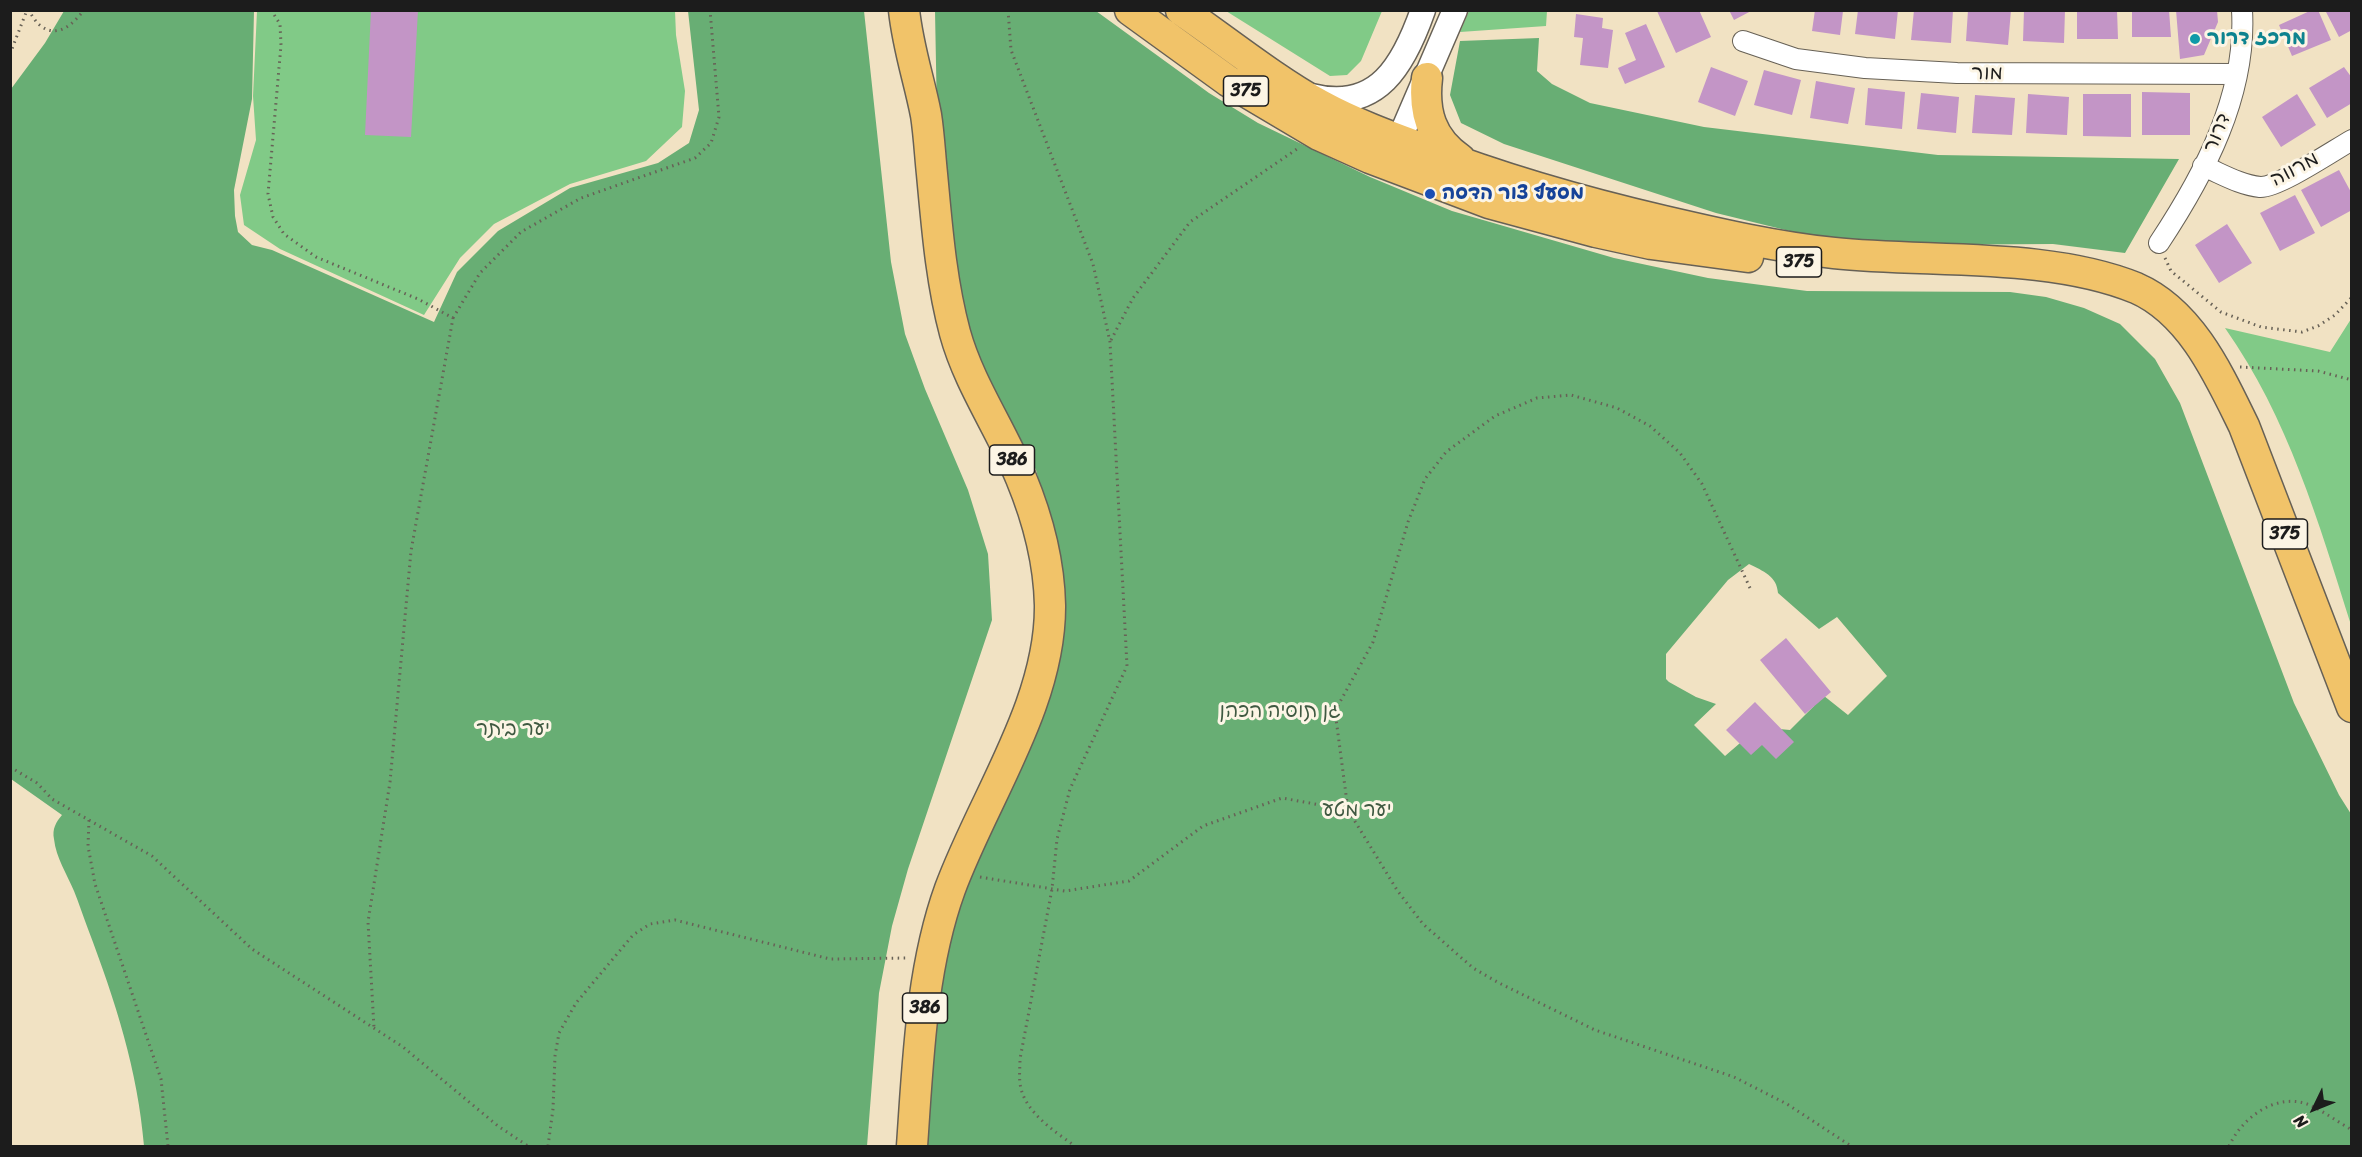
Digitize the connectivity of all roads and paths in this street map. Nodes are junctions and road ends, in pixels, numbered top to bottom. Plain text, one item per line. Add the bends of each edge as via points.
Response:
1 (28, 10) edge
2 (84, 10) edge
3 (271, 10) edge
4 (710, 10) edge
5 (904, 10) edge
6 (910, 10) edge
7 (1008, 10) edge
8 (1130, 10) edge
9 (1181, 10) edge
10 (1424, 10) edge
11 (1455, 10) edge
12 (2242, 10) edge
13 (907, 41) junction
14 (1743, 41) dead end
15 (10, 54) edge
16 (2236, 74) junction
17 (1427, 78) junction
18 (1301, 94) junction
19 (1318, 135) junction
20 (1399, 140) junction
21 (2352, 140) edge
22 (1370, 158) junction
23 (2203, 166) junction
24 (1475, 169) junction
25 (2159, 243) joint
26 (2352, 297) edge
27 (453, 318) junction
28 (1110, 342) junction
29 (2211, 365) junction
30 (2352, 380) edge
31 (1750, 588) dead end
32 (2352, 707) edge
33 (10, 766) edge
34 (1348, 810) junction
35 (89, 820) junction
36 (957, 873) junction
37 (1052, 889) junction
38 (931, 958) junction
39 (374, 1028) junction
40 (2352, 1130) edge
41 (168, 1146) edge
42 (528, 1146) edge
43 (548, 1146) edge
44 (912, 1146) edge
45 (1075, 1146) edge
46 (1851, 1146) edge
47 (2229, 1146) edge

1 - 2 path via 42,27 57,31 72,25
1 - 15 path
3 - 27 path via 280,24 281,45 268,194 273,217 284,234 316,257 418,298
4 - 27 path via 719,117 711,143 695,158 581,198 521,232 480,273
5 - 13 main road, 386
6 - 13 main road, 386
7 - 28 path via 1011,50 1094,264
8 - 19 main road, 375 via 1228,81
9 - 18 main road, 375
10 - 18 street via 1402,62 1382,84 1346,100
11 - 17 street
12 - 16 street, דרור
13 - 36 main road, 386 via 926,116 941,263 956,335 1038,522 1049,588 1048,634 1035,693
14 - 16 street, מור via 1796,59 1864,68 1957,73
16 - 23 street, דרור via 2230,105
17 - 20 street
17 - 24 main road via 1426,110 1431,127 1448,151
18 - 20 main road, 375
19 - 22 main road, 375
19 - 28 path via 1190,222 1133,298
20 - 22 street via 1389,150
20 - 24 main road, 375
21 - 23 street, מרווה via 2283,180 2263,187 2242,183
22 - 29 main road, 375 via 1501,206 1651,244 1833,266 2017,275 2096,284 2155,306 2191,339
23 - 25 street, דרור
24 - 29 main road, 375 via 1617,210 1796,248 2014,264 2098,276 2157,300 2194,336
25 - 26 path via 2171,271 2221,312 2261,327 2302,332 2335,315
27 - 39 path via 411,551 390,782 368,921
28 - 37 path via 1127,666 1070,789 1057,839
29 - 30 path via 2318,371
29 - 32 main road, 375 via 2244,426
31 - 34 path via 1702,483 1680,453 1650,426 1617,408 1571,395 1537,398 1495,416 1446,452 1425,479 1408,522 1373,642 1335,711
33 - 35 path via 37,783 52,799
34 - 37 path via 1282,798 1203,826 1129,881 1065,891
34 - 46 path via 1397,890 1423,924 1473,968 1595,1030 1734,1077 1787,1104
35 - 39 path via 152,856 252,949
35 - 41 path via 88,846 95,884 161,1079
36 - 37 path
36 - 38 main road, 386
37 - 45 path via 1020,1059 1020,1085 1031,1107 1049,1127
38 - 43 path via 830,959 675,920 650,924 633,935 576,1003 559,1033
38 - 44 main road, 386
39 - 42 path
40 - 47 path via 2307,1104 2286,1101 2262,1108

